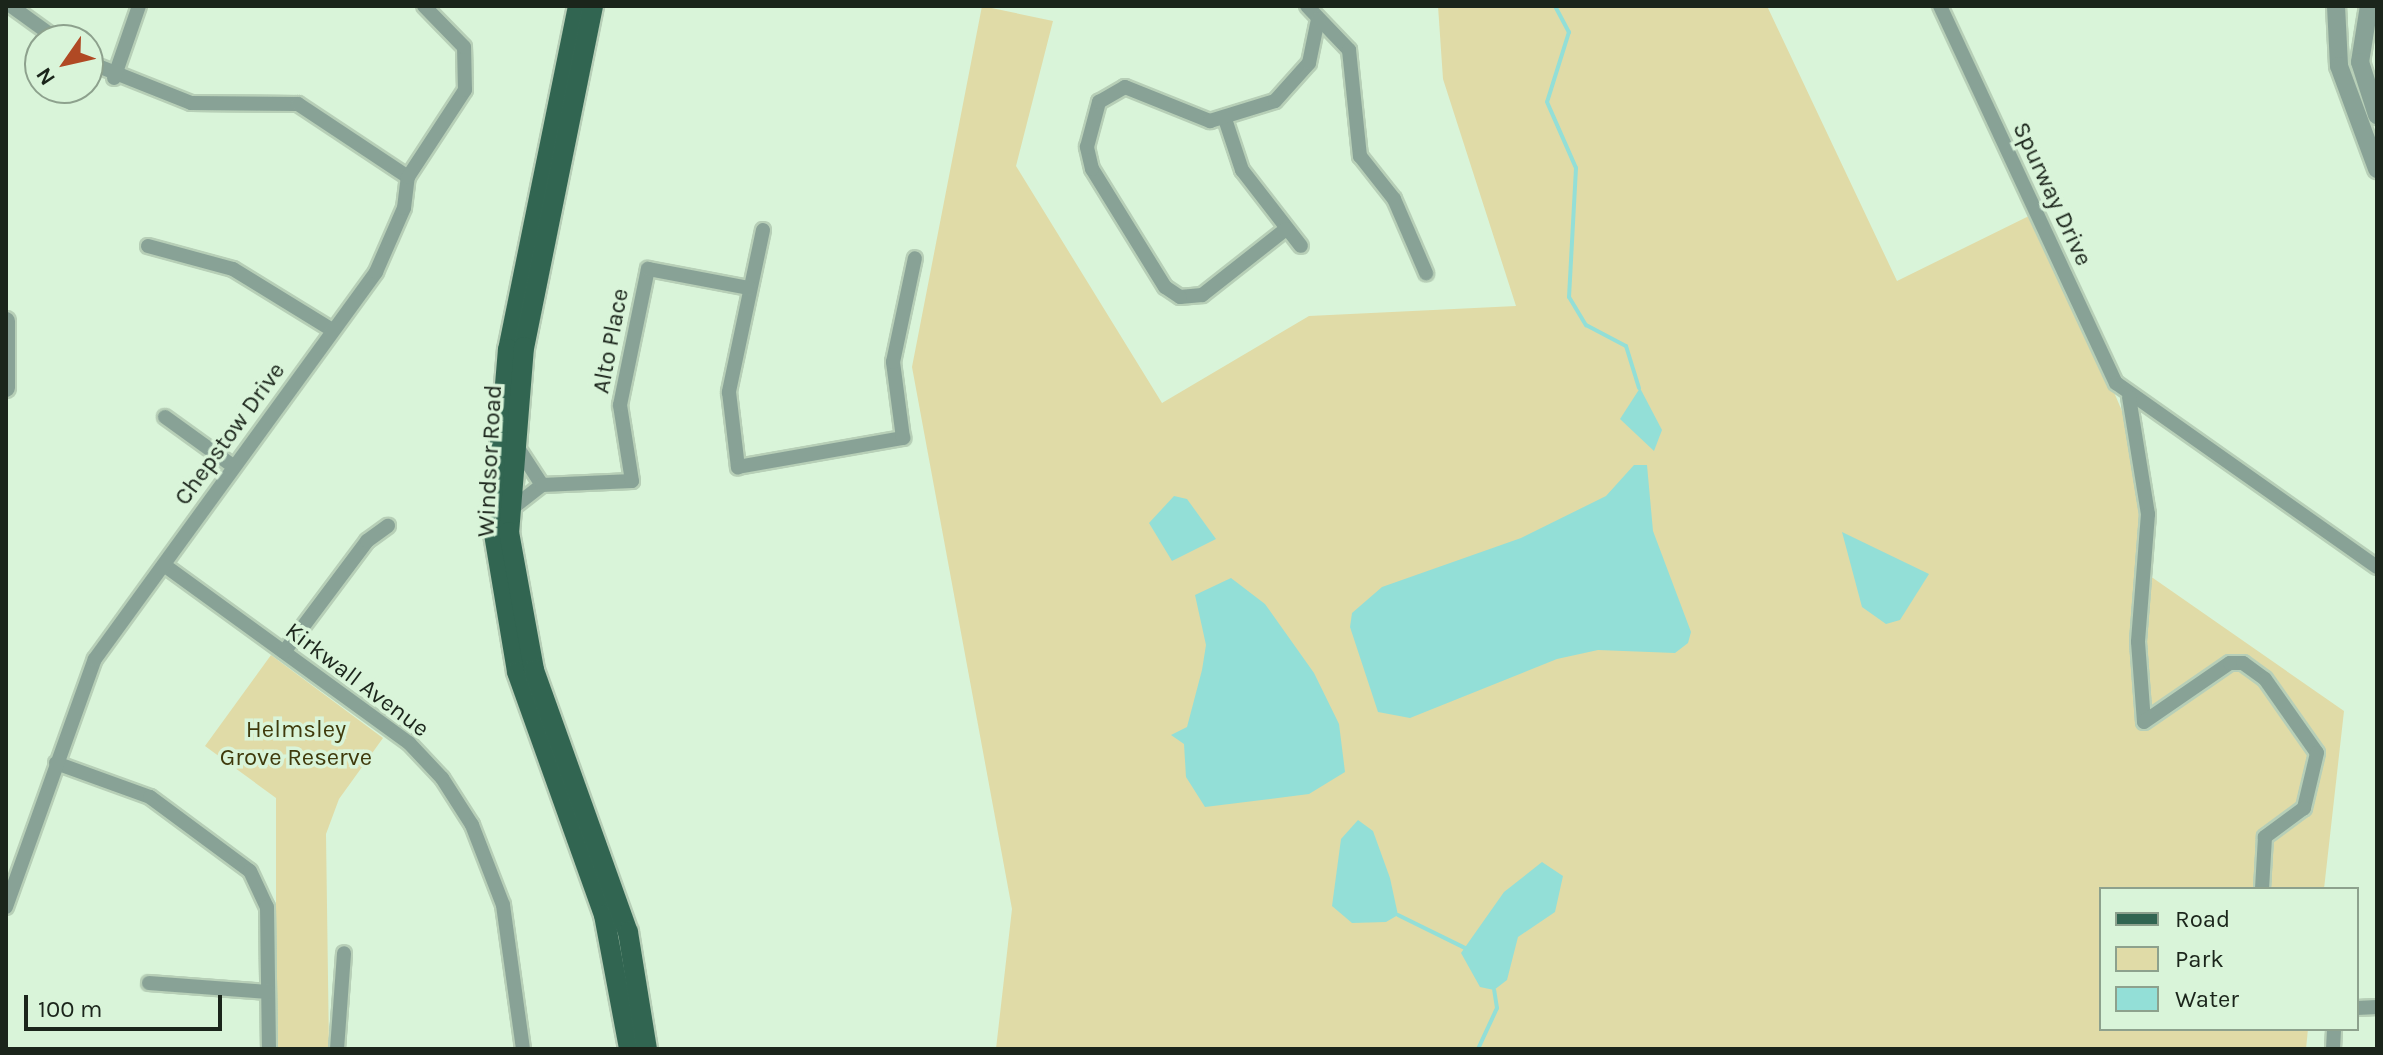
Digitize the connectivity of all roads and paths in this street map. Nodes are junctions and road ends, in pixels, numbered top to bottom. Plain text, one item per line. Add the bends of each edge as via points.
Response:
1 (11, 6) edge
2 (139, 6) edge
3 (424, 6) edge
4 (578, 6) edge
5 (593, 6) edge
6 (1307, 6) edge
7 (1940, 6) edge
8 (2336, 6) edge
9 (2369, 6) edge
10 (1318, 19) junction
11 (36, 24) edge
12 (104, 72) edge
13 (114, 78) junction
14 (2377, 115) edge
15 (1226, 122) junction
16 (2377, 169) edge
17 (408, 177) junction
18 (1286, 229) junction
19 (763, 230) dead end
20 (148, 246) dead end
21 (1301, 246) dead end
22 (915, 258) dead end
23 (1426, 273) dead end
24 (749, 288) junction
25 (6, 321) edge
26 (332, 330) junction
27 (6, 388) edge
28 (2129, 397) junction
29 (165, 417) dead end
30 (514, 428) junction
31 (233, 466) junction
32 (542, 485) junction
33 (510, 510) junction
34 (388, 526) dead end
35 (164, 565) junction
36 (2377, 567) edge
37 (284, 652) junction
38 (56, 763) junction
39 (10, 881) edge
40 (2262, 887) edge
41 (6, 907) edge
42 (344, 953) dead end
43 (149, 983) dead end
44 (268, 992) junction
45 (269, 1049) edge
46 (337, 1049) edge
47 (523, 1049) edge
48 (629, 1049) edge
49 (647, 1049) edge

1 - 11 street
2 - 13 street
3 - 17 street, Chepstow Drive via 450,25 469,71 455,112
4 - 48 main road, Windsor Road via 508,349 493,528 508,635 604,915
5 - 30 main road, Windsor Road via 532,297
6 - 10 street
7 - 28 street, Spurway Drive via 2116,383
8 - 16 street via 2339,66
9 - 14 street via 2360,62
10 - 15 street via 1309,63 1289,92
10 - 23 street via 1354,60 1360,156 1394,199
12 - 13 street
13 - 17 street via 191,103 298,104
15 - 18 street via 1242,170
15 - 18 street via 1135,90 1115,90 1095,111 1087,158 1165,287 1180,297 1202,295
17 - 26 street, Chepstow Drive via 393,237
18 - 21 street
19 - 24 street
20 - 26 street via 233,269
22 - 24 street via 893,362 903,438 738,467 729,392
24 - 32 street, Alto Place via 648,269 620,405 632,481
25 - 27 street
26 - 31 street, Chepstow Drive
28 - 36 street, Spurway Drive
28 - 40 street, Spurway Drive via 2148,514 2140,703 2144,722 2230,663 2243,663 2265,679 2317,753 2304,808 2265,837
29 - 31 street
30 - 32 street via 525,468
30 - 33 main road, Windsor Road
31 - 35 street, Chepstow Drive
32 - 33 street
33 - 49 main road, Windsor Road via 534,670 628,932
34 - 37 street via 367,541
35 - 37 street, Kirkwall Avenue
35 - 38 street, Chepstow Drive via 95,659
37 - 47 street, Kirkwall Avenue via 409,743 472,825 503,905
38 - 39 street, Chepstow Drive
38 - 44 street via 150,797 250,871 267,907
39 - 41 street, Chepstow Drive
42 - 46 street
43 - 44 street
44 - 45 street

